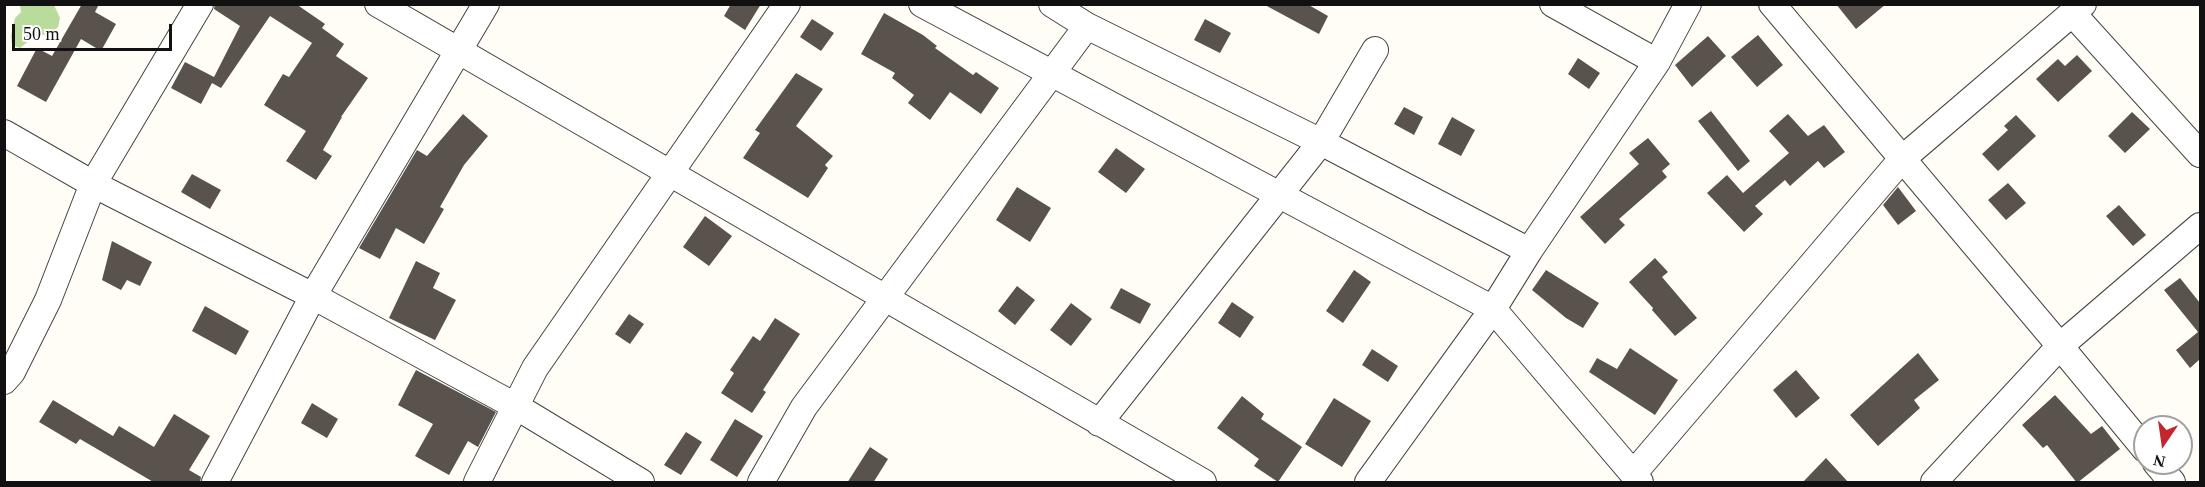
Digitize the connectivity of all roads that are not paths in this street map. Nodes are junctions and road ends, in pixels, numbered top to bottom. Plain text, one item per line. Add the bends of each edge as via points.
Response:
1 (200, 4) edge
2 (378, 4) edge
3 (486, 4) edge
4 (787, 4) edge
5 (922, 4) edge
6 (1052, 4) edge
7 (1553, 4) edge
8 (1688, 4) edge
9 (1772, 4) edge
10 (2078, 9) edge
11 (1087, 26) junction
12 (458, 50) junction
13 (1375, 50) dead end
14 (1657, 62) junction
15 (1053, 74) junction
16 (4, 133) edge
17 (1321, 142) junction
18 (2200, 154) edge
19 (1902, 159) junction
20 (670, 173) junction
21 (93, 184) junction
22 (1278, 194) junction
23 (2200, 226) edge
24 (1529, 250) junction
25 (313, 296) junction
26 (886, 298) junction
27 (1493, 309) junction
28 (2060, 346) junction
29 (4, 381) edge
30 (517, 407) junction
31 (1099, 423) junction
32 (2133, 434) edge
33 (1637, 478) edge
34 (215, 483) edge
35 (477, 483) edge
36 (641, 483) edge
37 (761, 483) edge
38 (1203, 483) edge
39 (1368, 483) edge
40 (1934, 483) edge

1 - 21 street
2 - 12 street
3 - 12 street
4 - 20 street
5 - 15 street
6 - 11 street
7 - 14 street
8 - 14 street
9 - 19 street
10 - 18 street
10 - 19 street
11 - 15 street
11 - 17 street
12 - 20 street
12 - 25 street
13 - 17 street
14 - 24 street
15 - 22 street
15 - 26 street
16 - 21 street
17 - 22 street
17 - 24 street
19 - 28 street
19 - 33 street
20 - 26 street
20 - 30 street via 535,368
21 - 25 street
21 - 29 street via 48,300
22 - 27 street
22 - 31 street
23 - 28 street
24 - 27 street
25 - 30 street
25 - 34 street
26 - 31 street
26 - 37 street via 804,407
27 - 33 street
27 - 39 street
28 - 32 street
28 - 40 street
30 - 35 street
30 - 36 street
31 - 38 street

